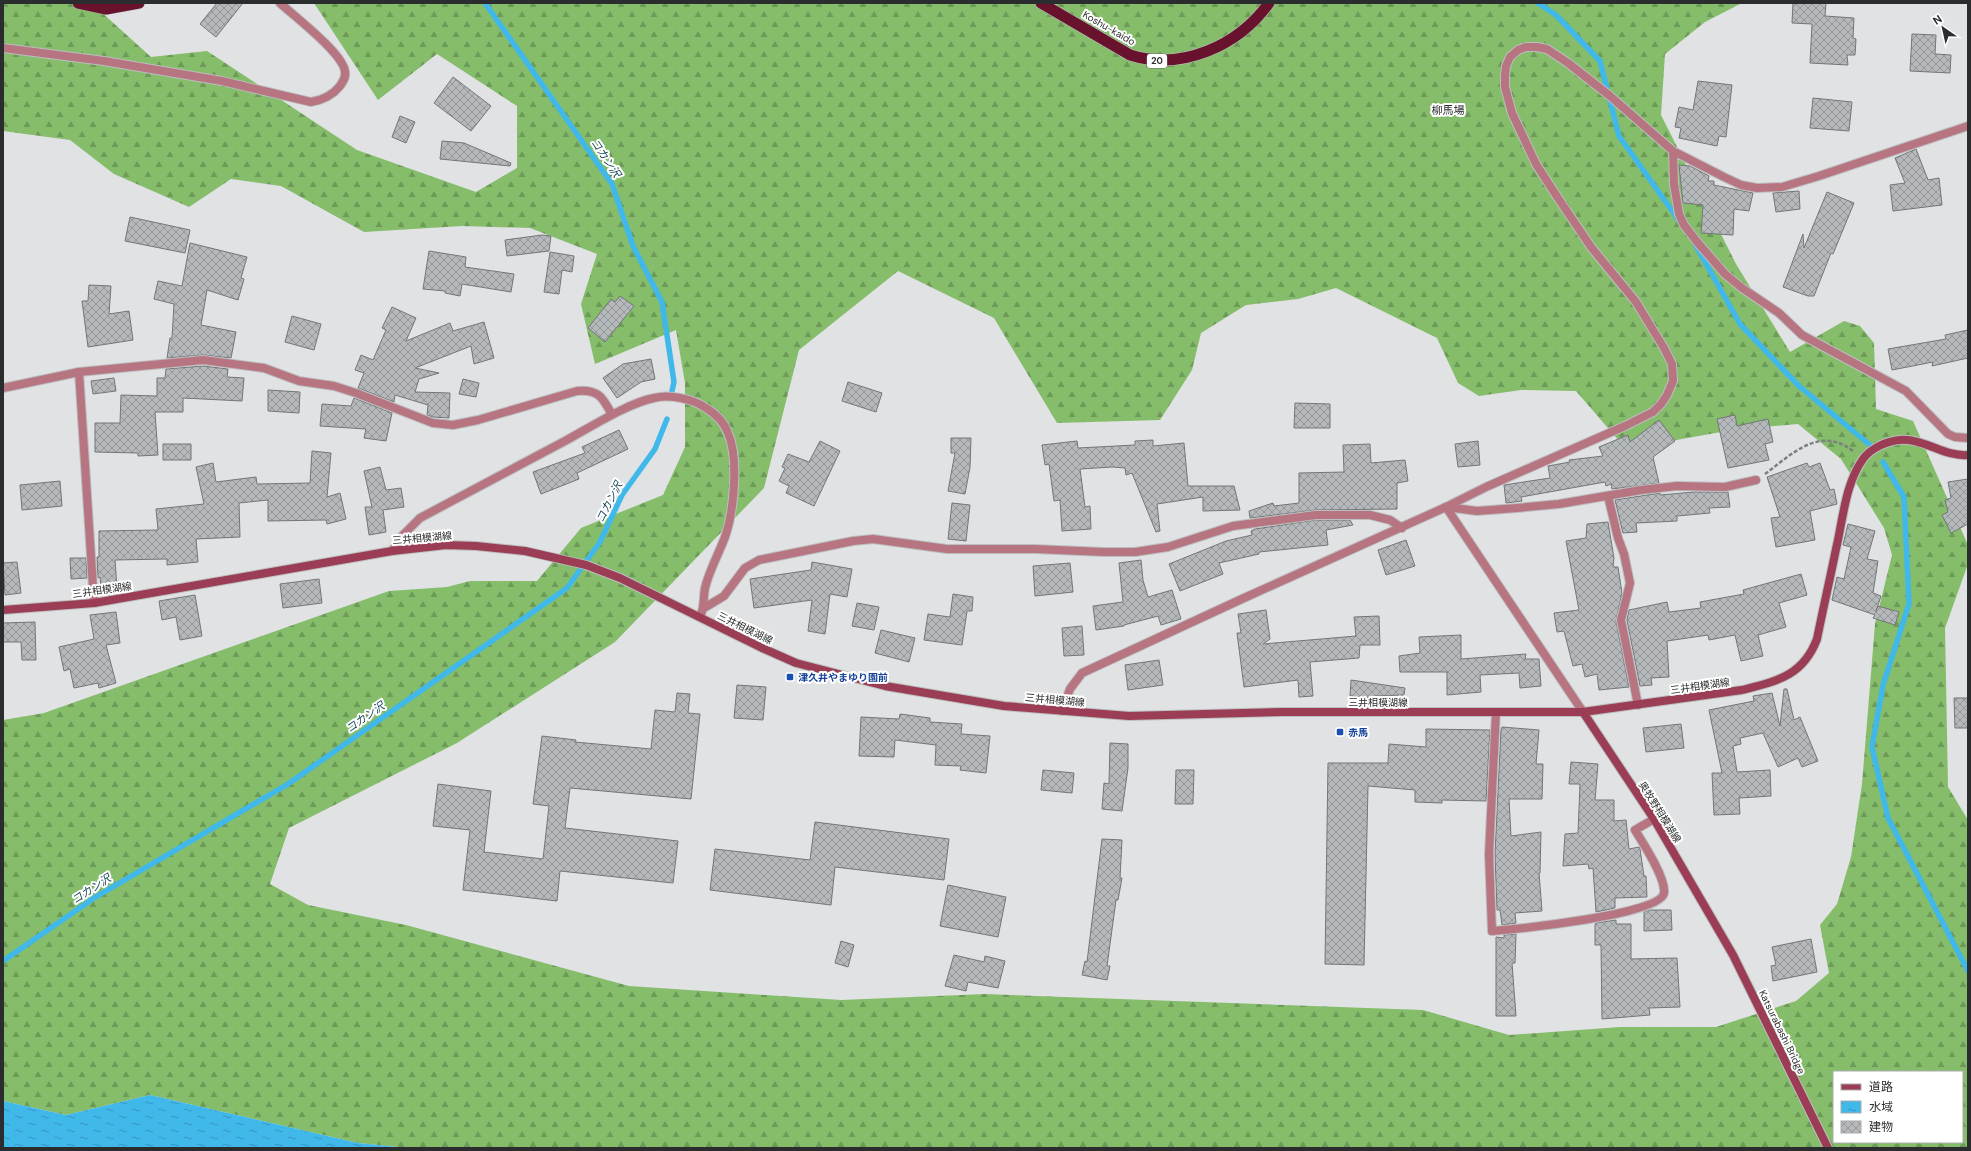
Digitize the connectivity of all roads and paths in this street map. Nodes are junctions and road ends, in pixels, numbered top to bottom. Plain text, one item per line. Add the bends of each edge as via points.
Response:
1 (78, 3) edge
2 (139, 3) edge
3 (280, 3) edge
4 (1041, 3) edge
5 (1270, 3) edge
6 (3, 48) edge
7 (1968, 126) edge
8 (1673, 150) junction
9 (79, 372) junction
10 (3, 388) edge
11 (612, 416) junction
12 (1968, 438) edge
13 (1968, 456) edge
14 (1863, 460) junction
15 (1756, 480) joint
16 (1608, 496) junction
17 (1446, 507) junction
18 (1402, 528) junction
19 (392, 550) junction
20 (94, 603) junction
21 (704, 608) junction
22 (3, 610) edge
23 (700, 617) junction
24 (1638, 705) junction
25 (1062, 711) junction
26 (1496, 712) junction
27 (1583, 712) junction
28 (1654, 819) junction
29 (1716, 926) joint
30 (1828, 1148) edge

1 - 2 highway via 106,9
3 - 6 street via 336,53 343,64 345,78 331,96 311,102 222,81 104,61
4 - 5 highway, Koshu-kaido / 20 via 1130,55 1167,61 1211,51 1246,27
7 - 8 street via 1782,187 1757,188 1741,185
8 - 12 street via 1674,184 1679,214 1684,225 1725,274 1779,313 1802,335 1906,391 1948,434
8 - 17 street via 1610,96 1547,49 1526,47 1510,57 1506,66 1505,87 1512,113 1528,147 1577,227 1648,319 1672,364 1673,381 1667,395 1653,412 1486,486
9 - 10 street
9 - 11 street via 203,360 229,362 264,368 300,381 342,388 434,423 453,425 587,390 597,392
9 - 20 street
11 - 19 street via 420,518
11 - 21 street via 654,398 690,400 711,411 720,419 728,433 733,449 732,501 726,536 705,587
13 - 14 main road, 三井相模湖線 via 1956,455 1909,440 1900,440 1886,443 1873,450
14 - 15 path via 1845,445 1821,441 1800,448
14 - 24 main road, 三井相模湖線 via 1851,485 1817,639 1806,662 1788,675 1742,690
15 - 16 street via 1725,487 1677,486
16 - 17 street via 1559,504 1477,511
16 - 24 street via 1629,576 1630,583 1621,620
17 - 18 street
17 - 27 street
18 - 21 street via 1390,520 1370,515 1316,515 1233,526 1168,547 1135,552 948,549 873,539 853,541 759,560 745,568 724,596
18 - 25 street via 1082,673 1070,690
19 - 20 main road, 三井相模湖線
19 - 23 main road, 三井相模湖線 via 446,545 502,548 550,556 586,565 620,578
20 - 22 main road, 三井相模湖線
21 - 23 street
23 - 25 main road, 三井相模湖線 via 796,663 830,673 885,686 1004,706
24 - 27 main road, 三井相模湖線
25 - 26 main road, 三井相模湖線 via 1129,716 1283,712
26 - 27 main road, 三井相模湖線
26 - 28 street via 1488,854 1492,931 1574,921 1634,910 1661,899 1664,894 1663,886 1652,858 1635,830
27 - 28 main road, 奥牧野相模湖線
28 - 29 main road, 奥牧野相模湖線
29 - 30 main road, Katsurabashi Bridge

